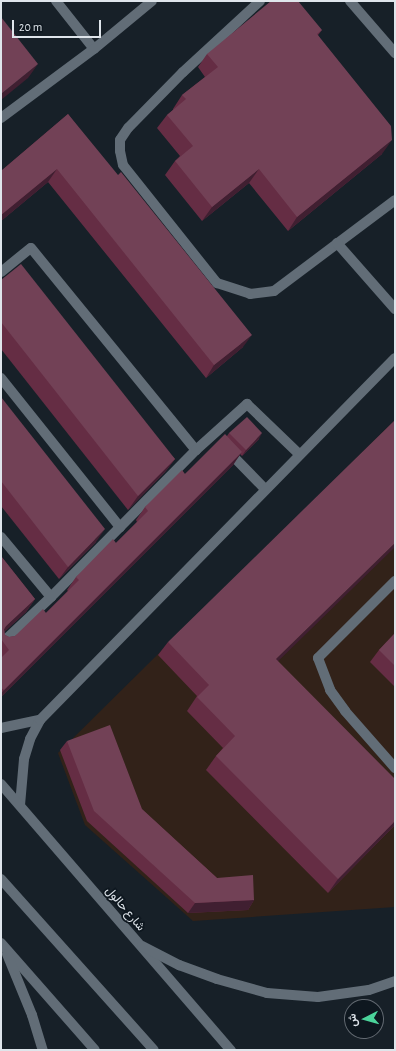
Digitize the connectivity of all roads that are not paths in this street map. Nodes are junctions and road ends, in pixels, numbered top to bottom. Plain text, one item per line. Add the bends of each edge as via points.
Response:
1 (56, 1) edge
2 (152, 1) edge
3 (260, 1) edge
4 (350, 1) edge
5 (94, 49) junction
6 (395, 54) edge
7 (1, 118) edge
8 (395, 200) edge
9 (337, 243) junction
10 (1, 272) edge
11 (395, 309) edge
12 (395, 358) edge
13 (1, 378) edge
14 (213, 435) junction
15 (196, 450) junction
16 (299, 454) junction
17 (265, 489) junction
18 (120, 526) junction
19 (1, 537) edge
20 (395, 581) edge
21 (51, 597) junction
22 (1, 644) edge
23 (40, 720) junction
24 (1, 728) edge
25 (395, 768) edge
26 (1, 784) edge
27 (20, 805) junction
28 (1, 879) edge
29 (137, 943) junction
30 (2, 944) edge
31 (395, 982) edge
32 (43, 1050) edge
33 (95, 1050) edge
34 (154, 1050) edge
35 (231, 1050) edge

1 - 5 main road
2 - 5 main road
3 - 9 main road via 183,72 128,128 120,140 123,165 217,283 250,294 274,291
4 - 6 main road
5 - 7 main road
8 - 9 main road
9 - 11 main road
10 - 15 main road via 31,248
12 - 16 main road
13 - 18 main road
14 - 15 main road
14 - 16 main road via 247,404
14 - 17 main road
15 - 18 main road
16 - 17 main road
17 - 23 main road
18 - 21 main road
19 - 21 main road
20 - 25 main road via 318,658 330,690 345,712
21 - 22 main road
23 - 24 main road
23 - 27 main road via 30,739 24,759
26 - 27 main road, شارع حالول
27 - 29 main road, شارع حالول
28 - 34 main road
29 - 31 main road via 217,980 267,993 318,997 369,990
29 - 35 main road, شارع حالول
30 - 32 main road via 32,1015
30 - 33 main road

